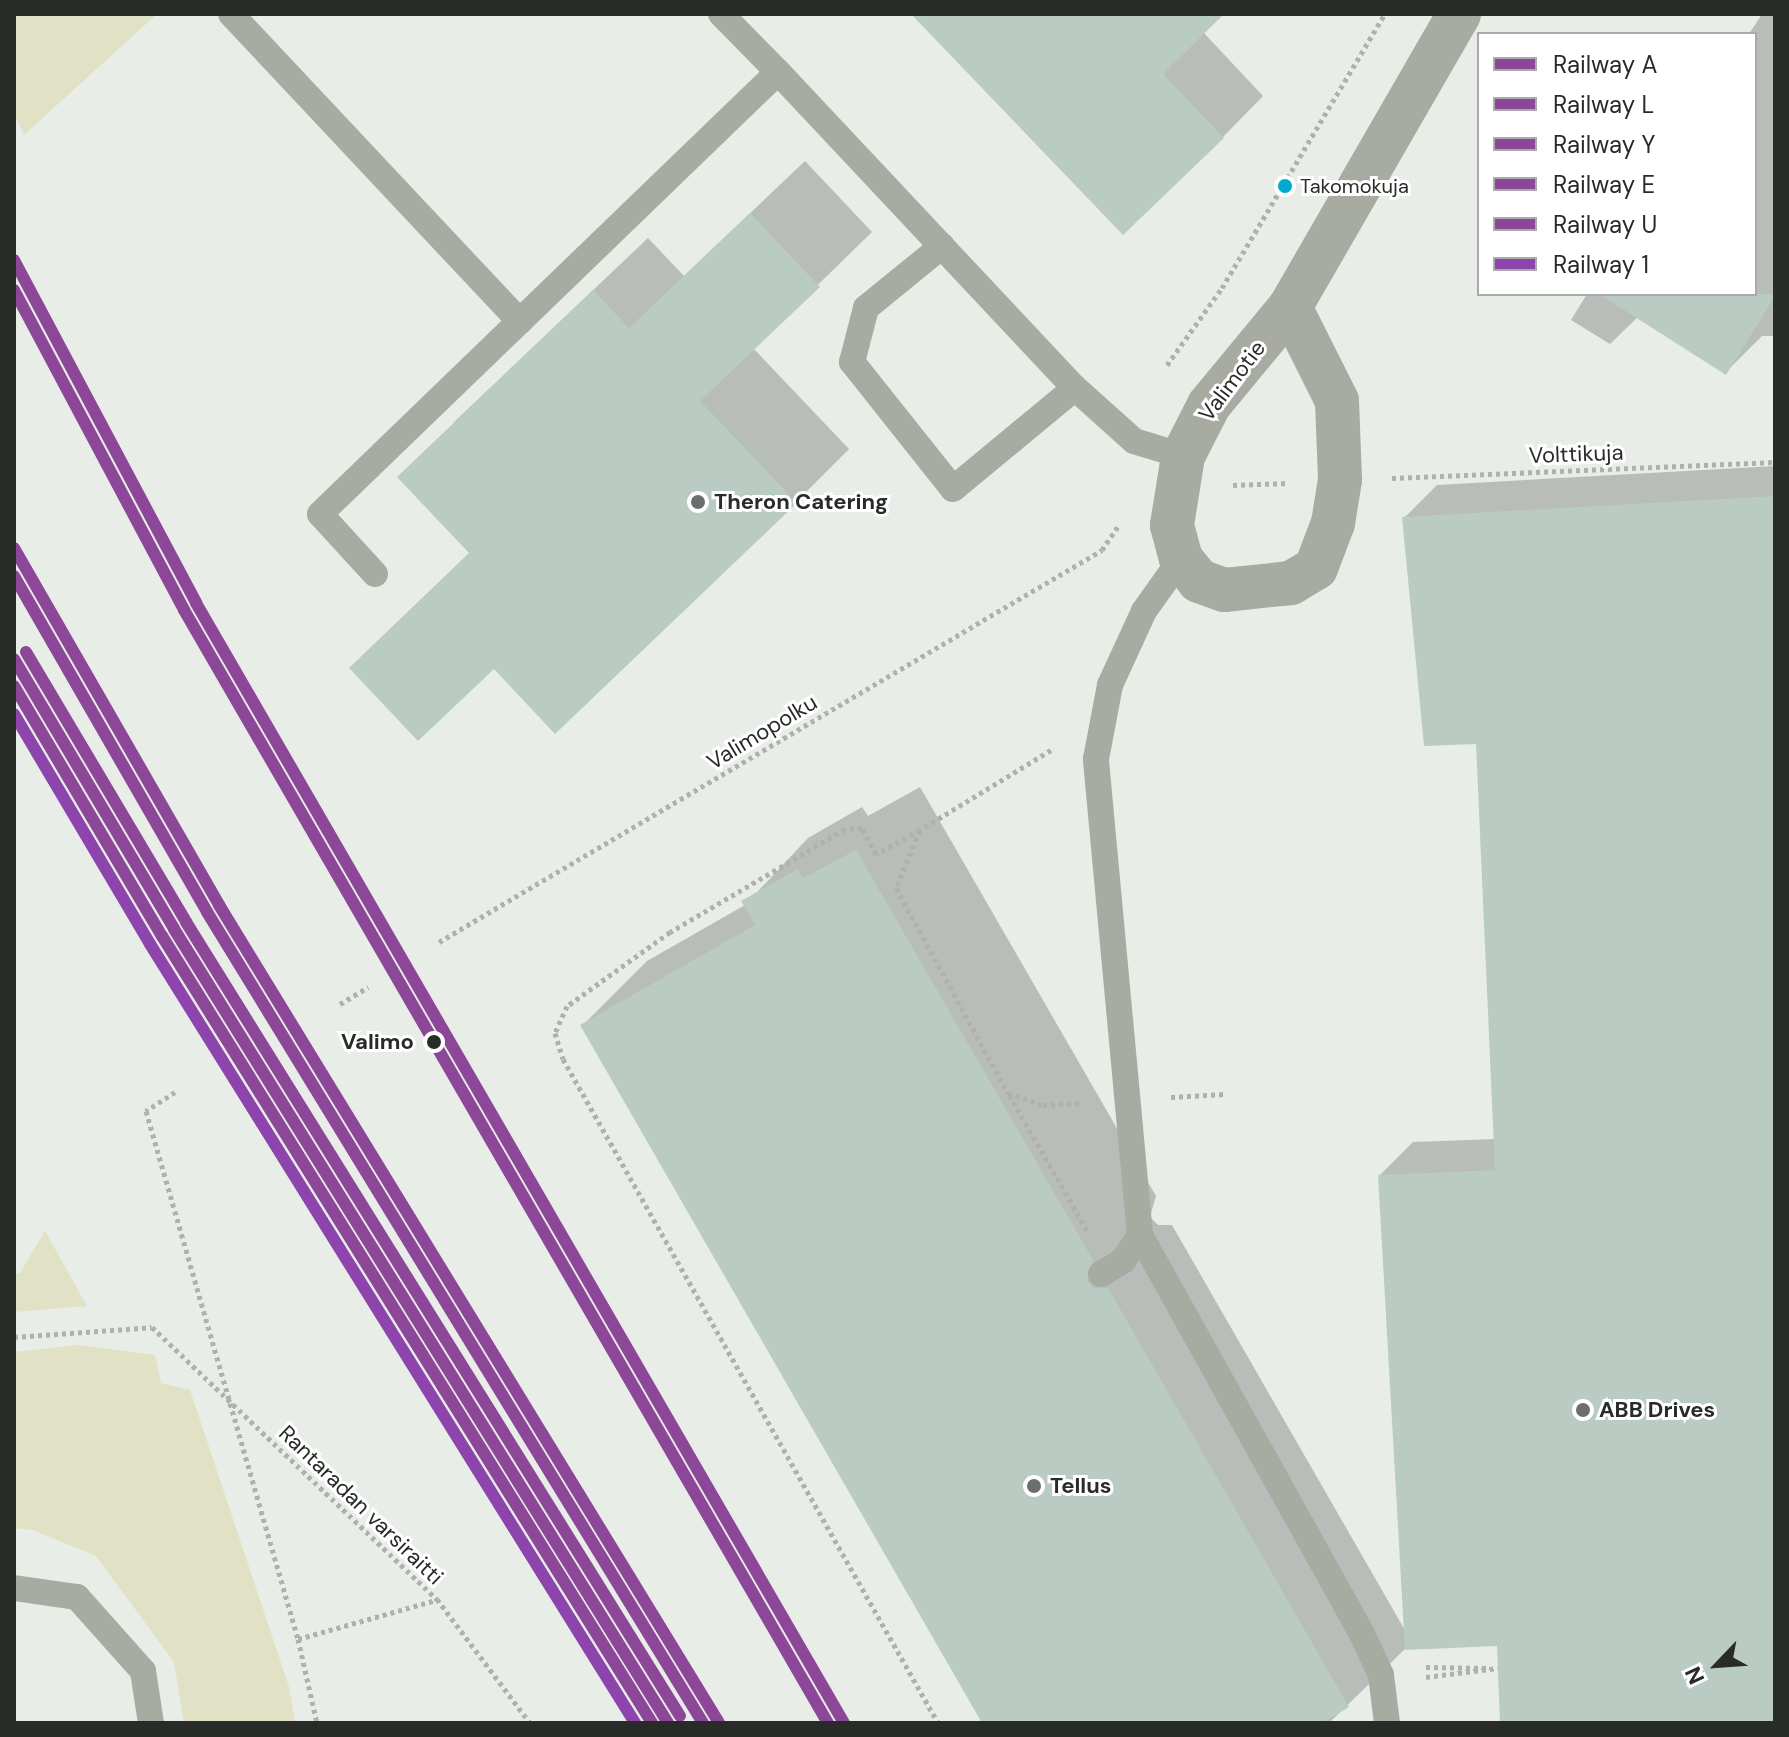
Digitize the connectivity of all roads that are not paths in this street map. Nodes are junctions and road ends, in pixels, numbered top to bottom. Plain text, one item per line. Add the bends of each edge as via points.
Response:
1 (231, 14) edge
2 (721, 14) edge
3 (1459, 14) edge
4 (778, 72) junction
5 (942, 246) junction
6 (1290, 307) junction
7 (520, 322) junction
8 (1075, 388) junction
9 (1183, 456) junction
10 (1181, 559) junction
11 (375, 574) dead end
12 (1140, 1235) junction
13 (1101, 1274) dead end
14 (14, 1588) edge
15 (151, 1723) edge
16 (1387, 1723) edge

1 - 7 lane
2 - 4 lane
3 - 6 street, Valimotie
4 - 5 lane
4 - 7 lane
5 - 8 lane
5 - 8 lane via 866,308 852,362 953,489
6 - 9 street, Valimotie via 1209,405
6 - 10 street via 1337,401 1340,480 1333,523 1316,568 1291,583 1224,590 1199,581
7 - 11 lane via 320,514
8 - 9 lane via 1134,441
9 - 10 street, Valimotie via 1172,525
10 - 12 lane via 1144,611 1110,685 1096,759
12 - 13 lane via 1123,1261
12 - 16 lane via 1362,1634 1381,1675
14 - 15 lane via 77,1597 143,1671

